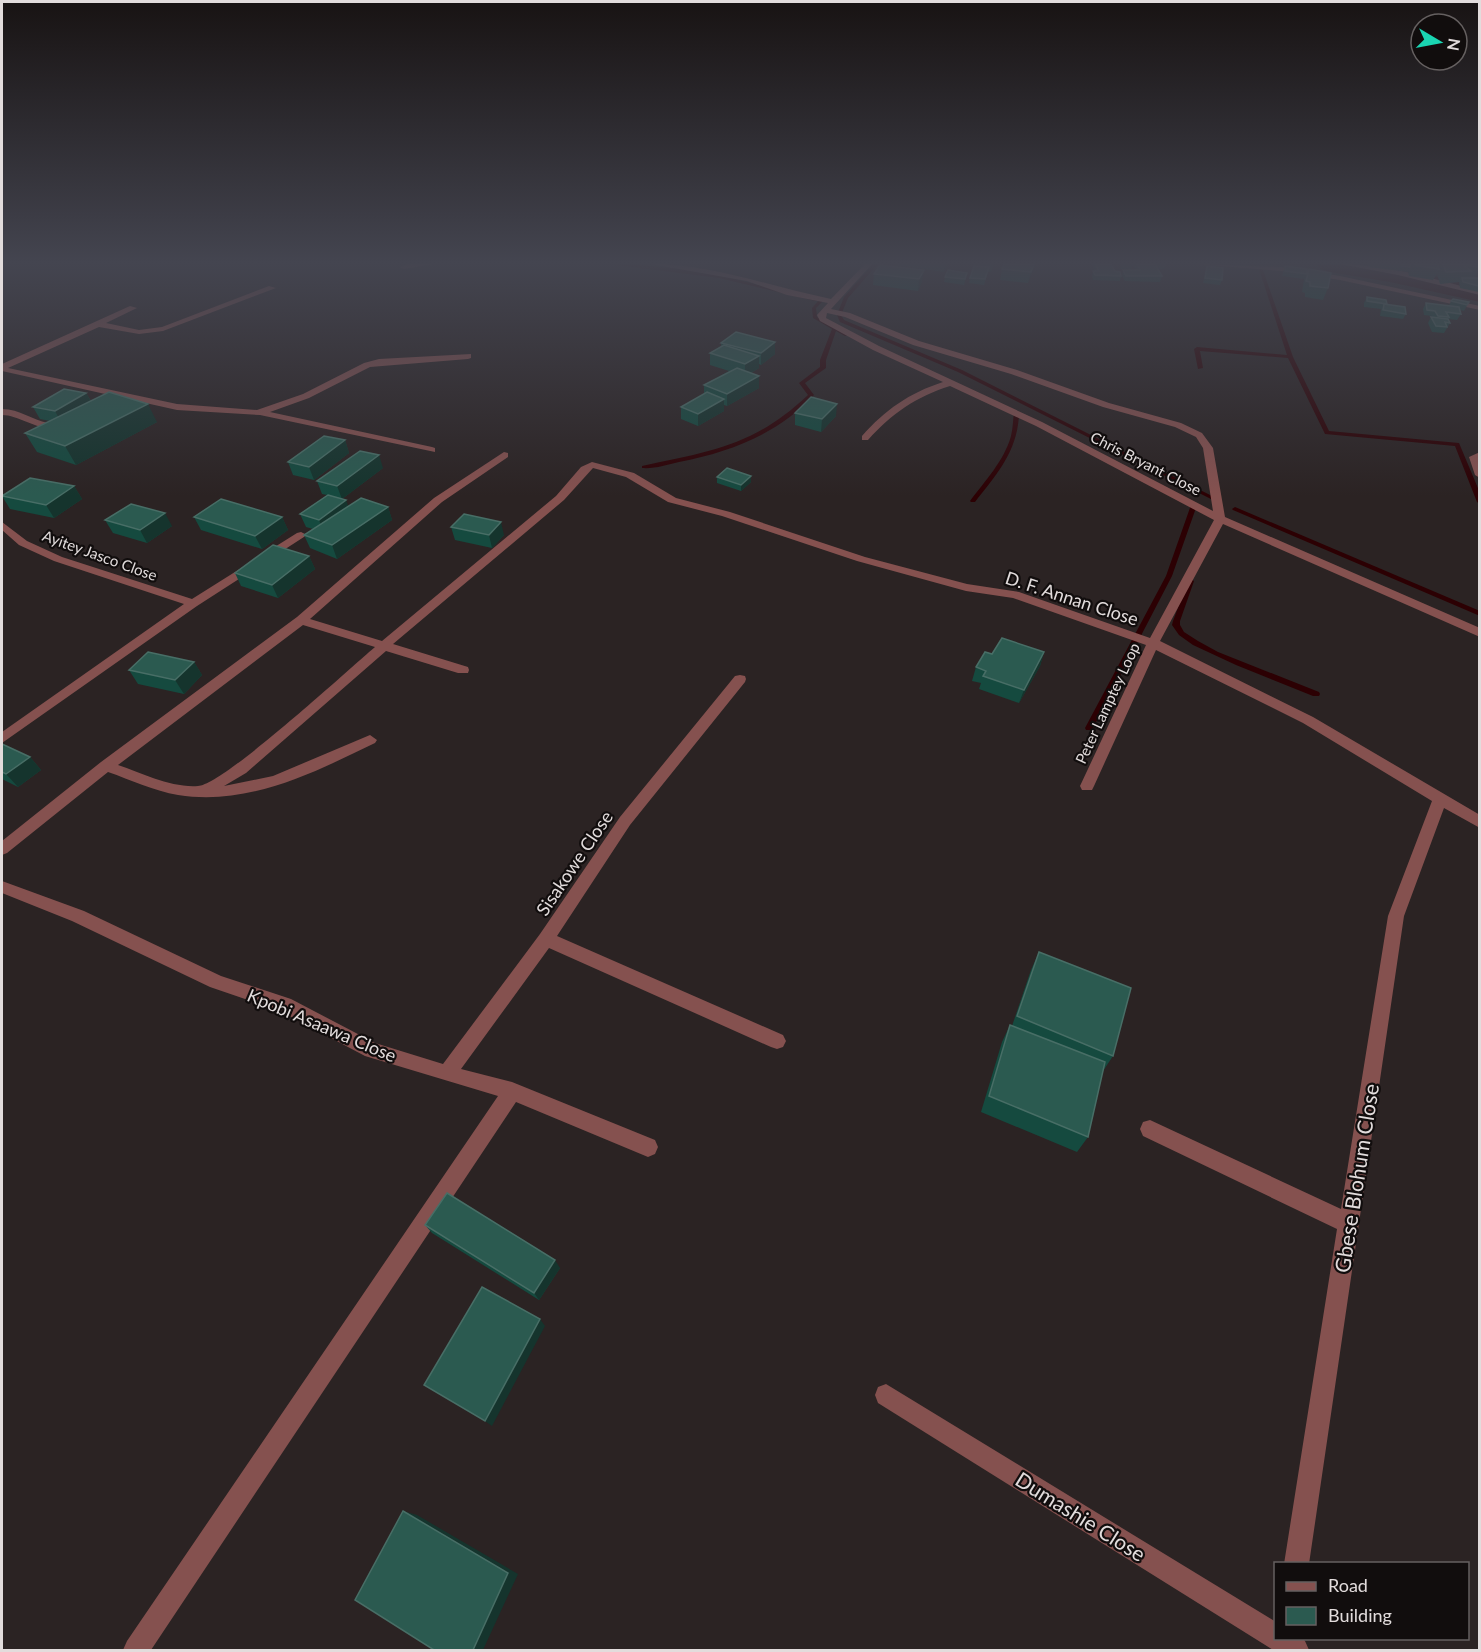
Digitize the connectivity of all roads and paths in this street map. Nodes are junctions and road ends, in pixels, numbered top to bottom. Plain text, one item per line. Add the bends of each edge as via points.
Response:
1 (61, 341) edge
2 (864, 341) edge
3 (911, 341) edge
4 (468, 356) dead end
5 (2, 368) edge
6 (950, 383) junction
7 (125, 396) junction
8 (105, 405) edge
9 (2, 412) edge
10 (258, 413) junction
11 (76, 419) edge
12 (865, 438) dead end
13 (432, 450) dead end
14 (504, 455) dead end
15 (1479, 455) edge
16 (1479, 475) edge
17 (1220, 519) junction
18 (2, 525) edge
19 (301, 535) dead end
20 (193, 603) junction
21 (301, 620) junction
22 (1479, 633) edge
23 (1153, 643) junction
24 (384, 645) junction
25 (463, 670) dead end
26 (740, 679) dead end
27 (2, 738) edge
28 (370, 740) dead end
29 (106, 766) junction
30 (1088, 786) dead end
31 (205, 790) junction
32 (1440, 800) junction
33 (1479, 822) edge
34 (2, 849) edge
35 (2, 887) edge
36 (546, 939) junction
37 (777, 1041) dead end
38 (447, 1074) junction
39 (512, 1091) junction
40 (1150, 1129) dead end
41 (648, 1147) dead end
42 (1348, 1224) junction
43 (886, 1395) dead end
44 (1296, 1562) edge
45 (1274, 1637) edge
46 (136, 1650) edge

1 - 5 street
2 - 6 street, Chris Bryant Close
3 - 17 street via 1199,435 1209,454
4 - 10 street via 367,365 306,396
5 - 7 street
6 - 12 street via 916,394 896,406
6 - 17 street, Chris Bryant Close via 1039,424
7 - 8 street
7 - 10 street via 208,411
9 - 11 street via 10,411 46,426 57,427
10 - 13 street
14 - 21 street via 438,500
15 - 16 street via 1474,457
17 - 22 street, Chris Bryant Close
17 - 23 street, Peter Lamptey Loop
18 - 20 street, Ayitey Jasco Close via 23,543 58,559
19 - 20 street
20 - 27 street
21 - 24 street
21 - 29 street
23 - 24 street, D. F. Annan Close via 1015,595 966,587 883,565 672,500 630,475 592,465 560,498
23 - 30 street, Peter Lamptey Loop
23 - 32 street, D. F. Annan Close via 1308,720
24 - 25 street
24 - 31 street via 241,769
26 - 36 street, Sisakowe Close via 625,821
28 - 31 street via 262,786 226,792
29 - 31 street via 175,789
29 - 34 street
32 - 33 street, D. F. Annan Close
32 - 42 street, Gbese Blohum Close via 1396,916
35 - 38 street, Kpobi Asaawa Close via 78,916 216,982 285,1005 370,1050
36 - 37 street
36 - 38 street, Sisakowe Close
38 - 39 street, Kpobi Asaawa Close
39 - 41 street, Kpobi Asaawa Close
39 - 46 street
40 - 42 street
42 - 44 street, Gbese Blohum Close
43 - 45 street, Dumashie Close

